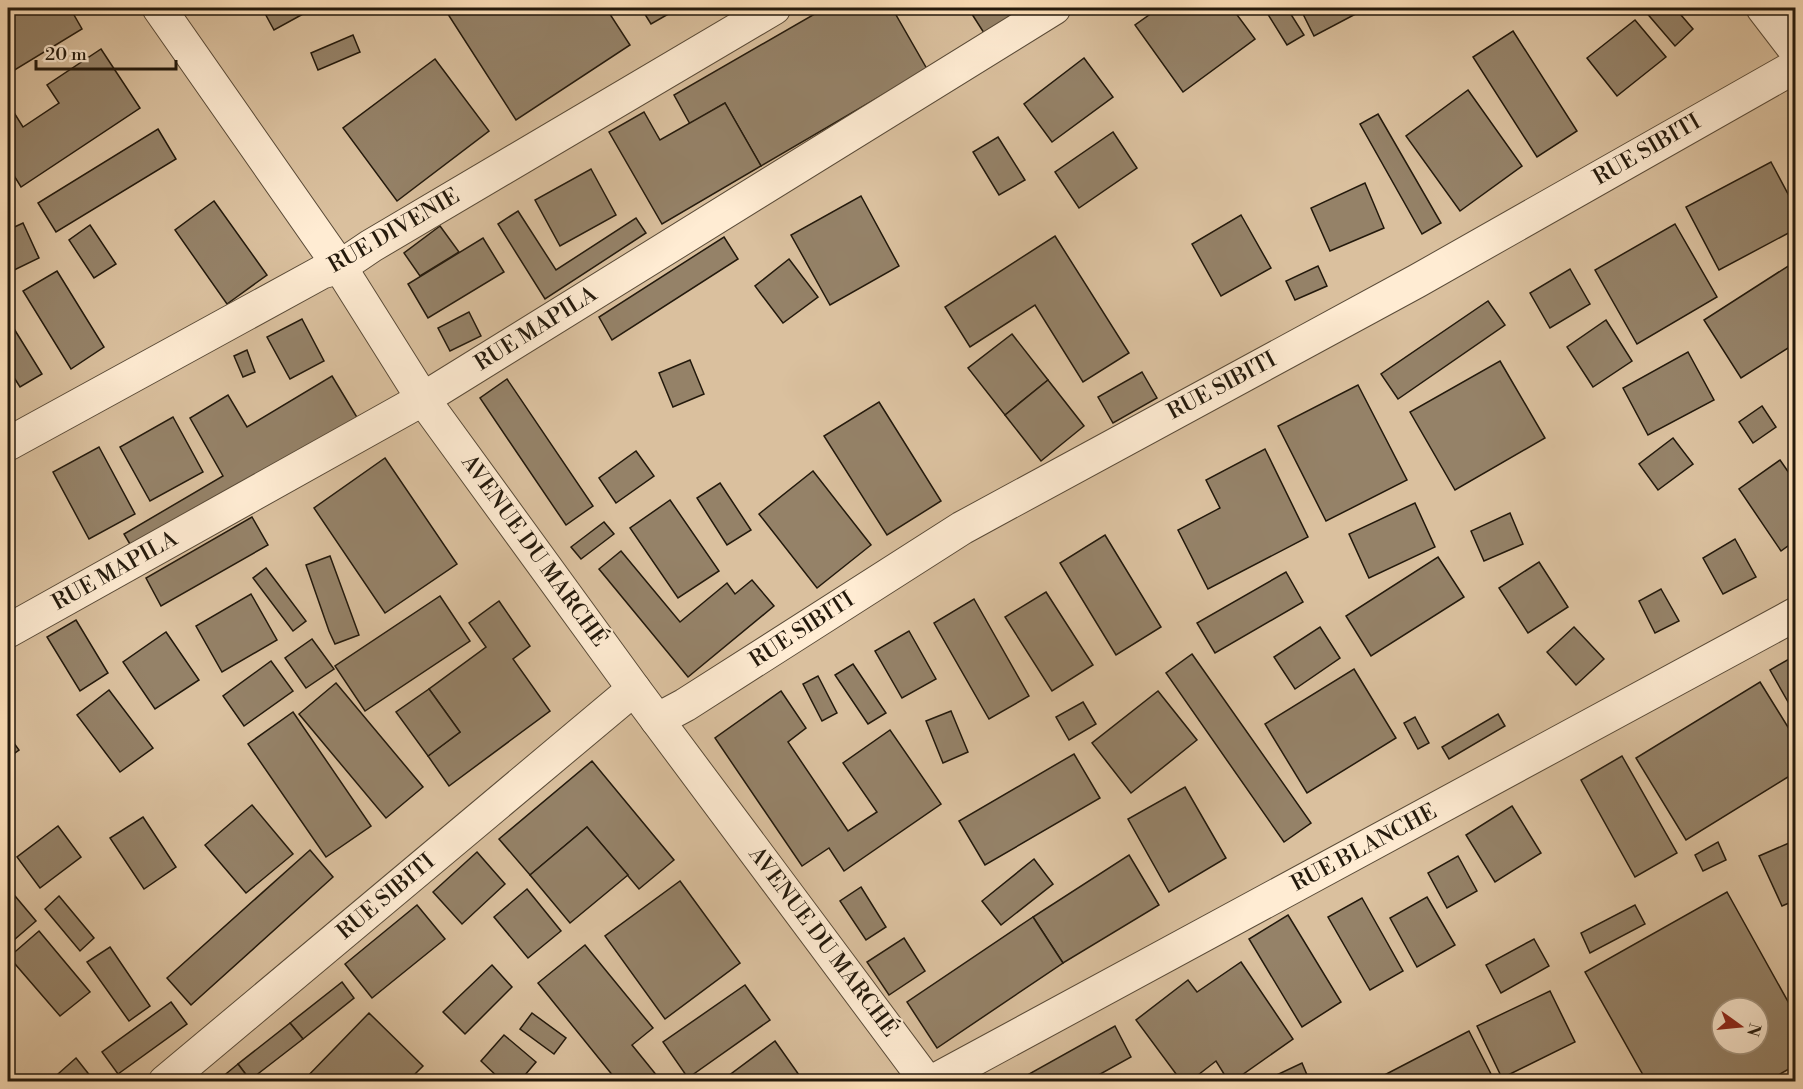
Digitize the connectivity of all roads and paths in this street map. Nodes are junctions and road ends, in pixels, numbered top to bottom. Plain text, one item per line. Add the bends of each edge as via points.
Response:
1 (159, 8) edge
2 (774, 8) edge
3 (1054, 8) edge
4 (1763, 8) edge
5 (1796, 51) edge
6 (1796, 66) edge
7 (340, 267) junction
8 (423, 399) junction
9 (8, 444) edge
10 (1796, 614) edge
11 (8, 632) edge
12 (634, 689) junction
13 (657, 720) junction
14 (165, 1082) edge
15 (930, 1082) edge

1 - 7 street, AVENUE DU MARCHÉ
2 - 7 street, RUE DIVENIE
3 - 8 street, RUE MAPILA
4 - 5 street
6 - 13 street, RUE SIBITI via 1417,281 962,528
7 - 8 street, AVENUE DU MARCHÉ
7 - 9 street, RUE DIVENIE via 321,272
8 - 11 street, RUE MAPILA
8 - 12 street, AVENUE DU MARCHÉ
10 - 15 street, RUE BLANCHE
12 - 13 street, AVENUE DU MARCHÉ
12 - 14 street, RUE SIBITI
13 - 15 street, AVENUE DU MARCHÉ

